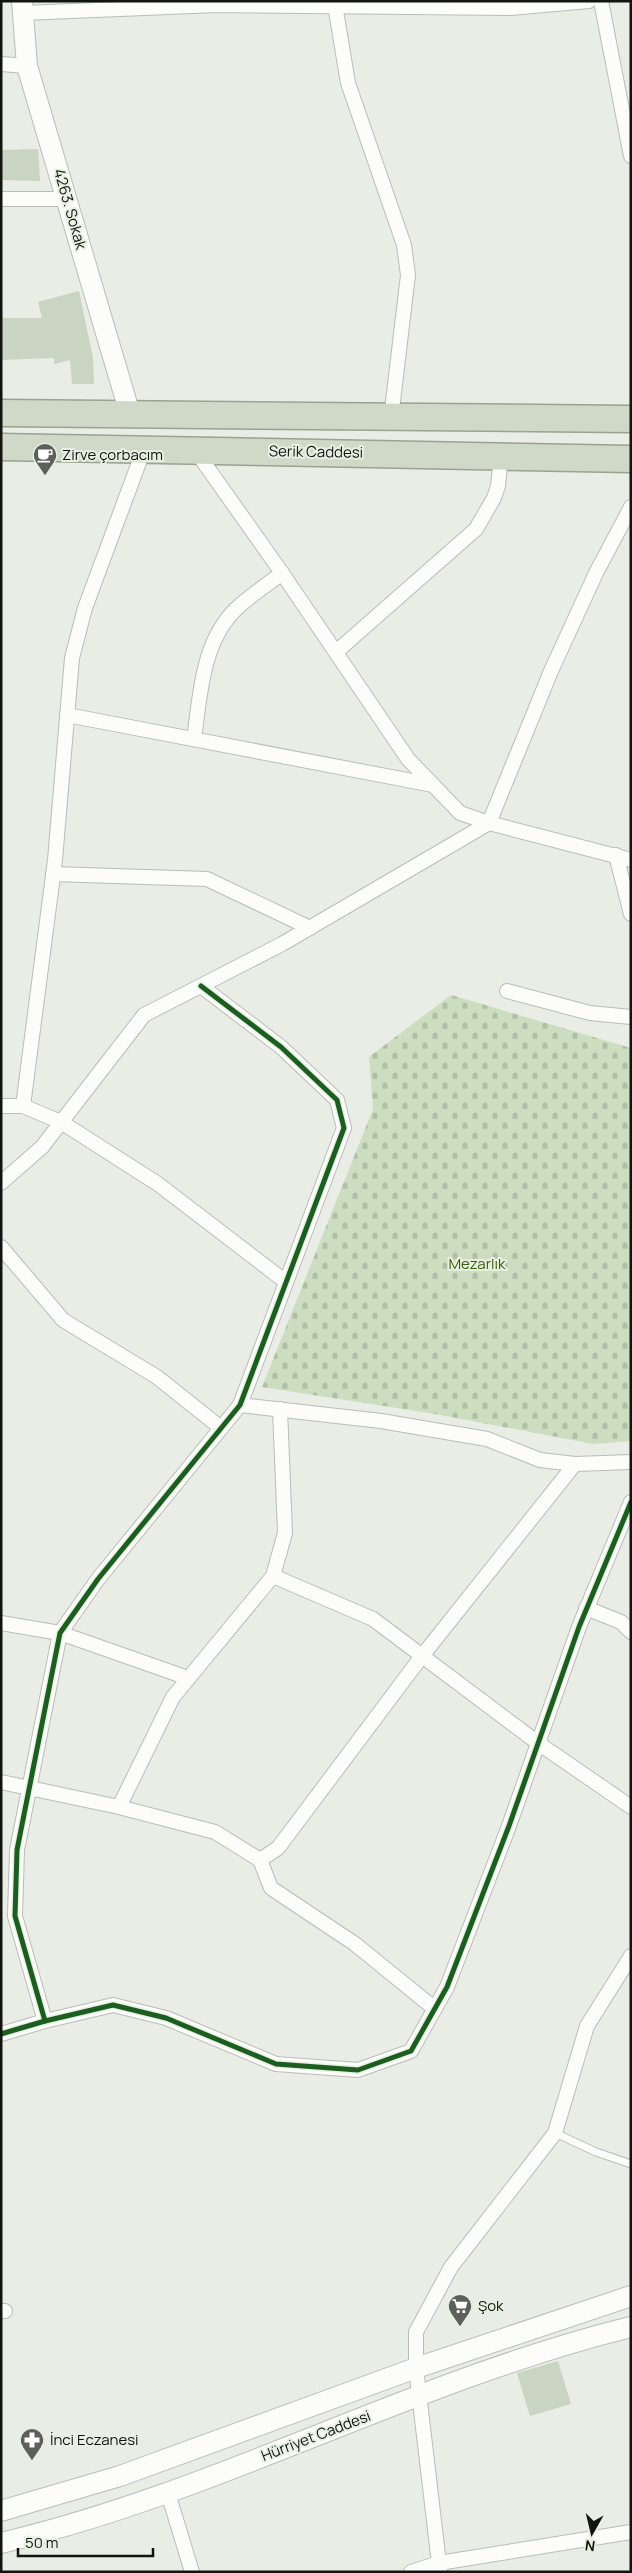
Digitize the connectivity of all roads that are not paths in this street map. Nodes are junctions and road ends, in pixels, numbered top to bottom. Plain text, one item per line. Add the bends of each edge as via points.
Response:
1 (589, 1) edge
2 (601, 1) edge
3 (432, 4) edge
4 (335, 6) junction
5 (23, 7) edge
6 (1, 64) edge
7 (27, 66) junction
8 (631, 156) edge
9 (1, 199) edge
10 (66, 199) junction
11 (1, 413) edge
12 (130, 414) junction
13 (391, 418) junction
14 (631, 419) edge
15 (1, 447) edge
16 (144, 449) junction
17 (194, 449) junction
18 (501, 456) junction
19 (631, 458) edge
20 (631, 507) edge
21 (282, 573) junction
22 (336, 652) junction
23 (67, 715) junction
24 (194, 739) junction
25 (433, 785) junction
26 (489, 823) junction
27 (616, 855) junction
28 (631, 860) edge
29 (53, 874) junction
30 (631, 914) edge
31 (310, 928) junction
32 (202, 986) junction
33 (506, 991) dead end
34 (631, 1017) edge
35 (1, 1106) edge
36 (23, 1106) junction
37 (62, 1122) junction
38 (1, 1183) edge
39 (1, 1247) edge
40 (286, 1282) junction
41 (240, 1405) junction
42 (280, 1409) junction
43 (221, 1428) junction
44 (631, 1462) edge
45 (575, 1464) junction
46 (631, 1502) edge
47 (273, 1576) junction
48 (586, 1608) junction
49 (1, 1623) edge
50 (631, 1632) edge
51 (60, 1633) junction
52 (422, 1656) junction
53 (188, 1678) junction
54 (538, 1743) junction
55 (1, 1782) edge
56 (28, 1788) junction
57 (119, 1807) junction
58 (631, 1807) edge
59 (260, 1860) junction
60 (631, 1956) edge
61 (435, 2009) junction
62 (45, 2021) junction
63 (1, 2034) edge
64 (554, 2133) junction
65 (631, 2164) edge
66 (631, 2296) edge
67 (631, 2327) edge
68 (416, 2368) junction
69 (420, 2397) junction
70 (168, 2493) junction
71 (1, 2511) edge
72 (631, 2532) edge
73 (1, 2543) edge
74 (440, 2568) edge
75 (192, 2572) edge
76 (411, 2572) edge

1 - 3 street via 511,8
2 - 8 street
3 - 4 street
4 - 5 street
4 - 13 street via 348,83 404,246 408,275
5 - 7 main road, 4263. Sokak
6 - 7 street
7 - 10 main road, 4263. Sokak
9 - 10 street
10 - 12 main road, 4263. Sokak
11 - 12 highway
12 - 13 highway
13 - 14 highway
15 - 16 highway, Serik Caddesi
16 - 17 highway, Serik Caddesi
16 - 23 street via 85,608 72,658
17 - 18 highway, Serik Caddesi
17 - 21 street
18 - 19 highway, Serik Caddesi
18 - 22 street via 496,492 476,529
20 - 26 street via 564,644
21 - 22 street
21 - 24 street via 234,611 219,631 205,667
22 - 25 street via 408,759
23 - 24 street
23 - 29 street
24 - 25 street
25 - 26 street via 460,813
26 - 27 street
26 - 31 street
27 - 28 street
27 - 30 street
29 - 31 street via 206,879
29 - 36 street
31 - 32 street
32 - 37 street via 144,1015
32 - 40 street via 281,1046 337,1100 344,1128
33 - 34 street via 590,1013
35 - 36 street
36 - 37 street
37 - 38 street via 42,1147
37 - 40 street via 158,1184
39 - 43 street via 64,1320 157,1377
40 - 41 street
41 - 42 street
41 - 43 street
42 - 45 street via 381,1420 487,1439 540,1460
42 - 47 street via 285,1533
43 - 51 street via 98,1580
44 - 45 street
45 - 52 street
46 - 48 street
47 - 52 street via 373,1619
47 - 53 street
48 - 50 street via 621,1622
48 - 54 street
49 - 51 street
51 - 53 street
51 - 56 street
52 - 54 street
52 - 59 street via 278,1848
53 - 57 street via 173,1697
54 - 58 street
54 - 61 street via 454,1969
55 - 56 street
56 - 57 street
56 - 62 street via 16,1850 15,1916
57 - 59 street via 215,1832
59 - 61 street via 272,1888 355,1944
60 - 64 street via 587,2026
61 - 62 street via 411,2051 358,2070 276,2064 166,2018 113,2005
62 - 63 street
64 - 65 lane
64 - 68 street via 451,2267 416,2332
66 - 68 main road
67 - 69 main road, Hürriyet Caddesi via 525,2357
68 - 69 street
68 - 71 main road via 120,2476
69 - 70 main road, Hürriyet Caddesi
69 - 74 street
70 - 73 main road, Hürriyet Caddesi via 102,2516
70 - 75 street
72 - 74 street
74 - 76 street

